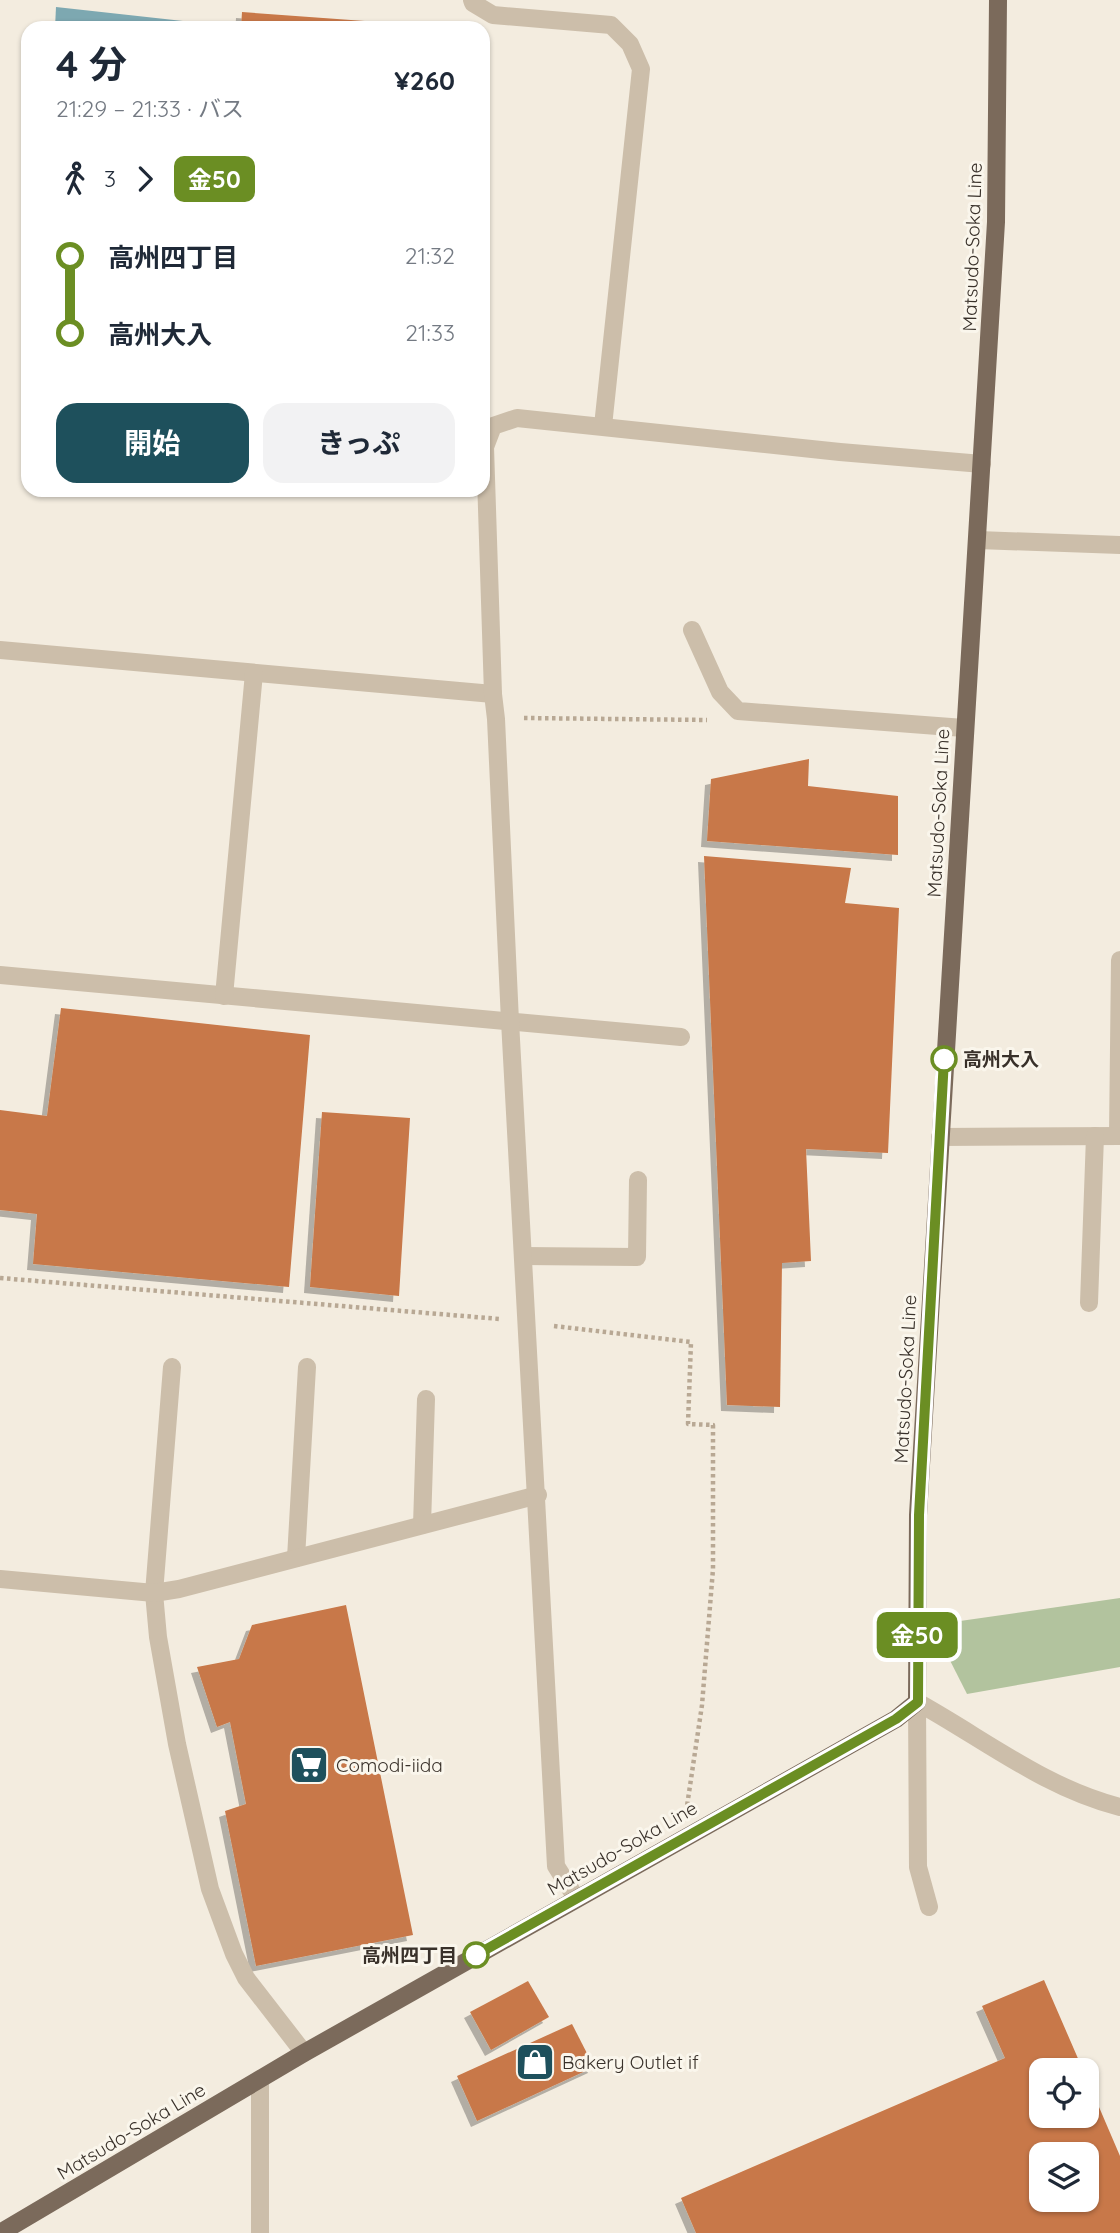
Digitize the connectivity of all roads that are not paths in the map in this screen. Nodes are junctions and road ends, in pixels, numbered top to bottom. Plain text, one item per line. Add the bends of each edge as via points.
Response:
1 (472, 0) edge
2 (999, 0) edge
3 (603, 426) junction
4 (490, 434) edge
5 (982, 464) junction
6 (487, 497) edge
7 (978, 540) junction
8 (1120, 545) edge
9 (692, 630) dead end
10 (0, 650) edge
11 (254, 673) junction
12 (493, 694) junction
13 (964, 728) junction
14 (1120, 960) edge
15 (0, 975) edge
16 (224, 996) junction
17 (510, 1021) junction
18 (681, 1037) dead end
19 (1095, 1136) junction
20 (1119, 1136) edge
21 (940, 1137) junction
22 (638, 1180) dead end
23 (523, 1256) junction
24 (1089, 1303) dead end
25 (172, 1367) dead end
26 (307, 1367) dead end
27 (426, 1399) dead end
28 (538, 1495) junction
29 (422, 1525) junction
30 (296, 1558) junction
31 (0, 1579) edge
32 (154, 1593) junction
33 (918, 1702) junction
34 (1120, 1807) edge
35 (576, 1898) junction
36 (929, 1907) dead end
37 (304, 2053) junction
38 (260, 2079) junction
39 (0, 2233) edge
40 (260, 2233) edge

1 - 3 street via 493,15 611,25 630,44 642,69
2 - 5 main road, Matsudo-Soka Line via 996,222
3 - 4 street via 517,418 493,426
3 - 5 street
5 - 7 main road, Matsudo-Soka Line
6 - 12 street
7 - 8 street
7 - 13 main road, Matsudo-Soka Line
9 - 13 street via 720,692 738,712
10 - 11 street
11 - 12 street
11 - 16 street
12 - 17 street
13 - 21 main road, Matsudo-Soka Line
14 - 20 street
15 - 16 street
16 - 17 street
17 - 18 street
17 - 23 street
19 - 20 street
19 - 21 street
19 - 24 street
21 - 33 main road, Matsudo-Soka Line via 919,1515
22 - 23 street via 636,1257
23 - 28 street
25 - 32 street
26 - 30 street
27 - 29 street
28 - 29 street
28 - 35 street via 556,1866
29 - 30 street
30 - 32 street
31 - 32 street
32 - 37 street via 177,1744 210,1889 246,1979
33 - 34 street via 1030,1771 1079,1795
33 - 35 main road, Matsudo-Soka Line via 887,1724
33 - 36 street via 918,1867
35 - 37 main road, Matsudo-Soka Line
37 - 38 main road, Matsudo-Soka Line
38 - 39 main road, Matsudo-Soka Line
38 - 40 street

